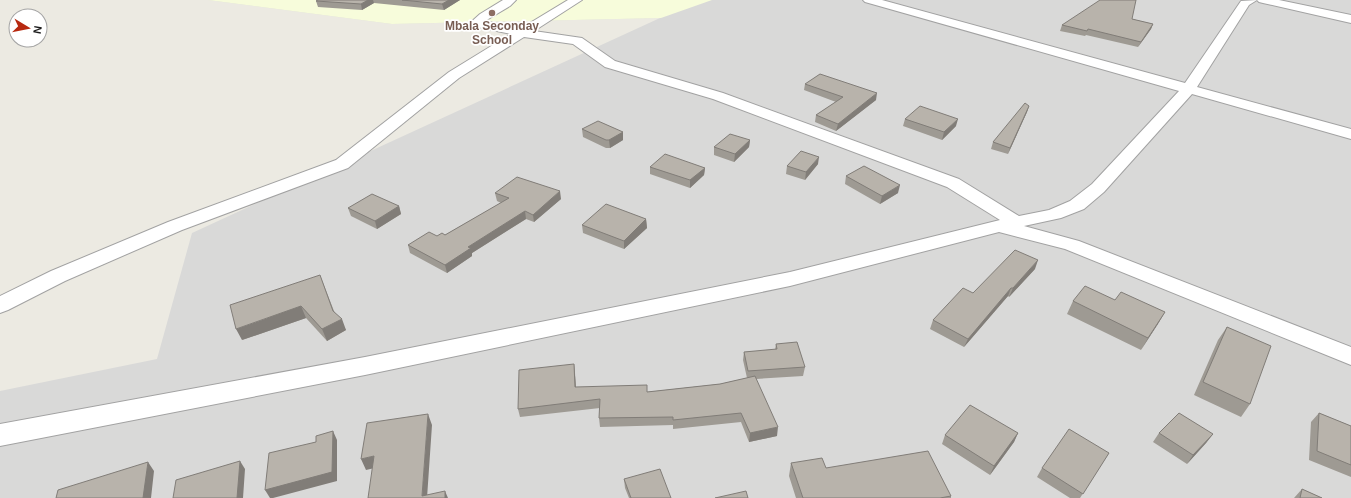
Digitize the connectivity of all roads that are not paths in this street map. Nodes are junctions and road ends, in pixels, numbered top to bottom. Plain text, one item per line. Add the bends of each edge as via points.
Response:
1 (510, 0) edge
2 (576, 0) edge
3 (869, 0) edge
4 (1248, 1) edge
5 (1351, 18) edge
6 (522, 33) junction
7 (1188, 90) junction
8 (1351, 134) edge
9 (1008, 224) junction
10 (0, 305) edge
11 (1351, 356) edge
12 (0, 435) edge

1 - 6 street via 476,23
2 - 6 street
3 - 7 street
4 - 5 street
4 - 7 street
6 - 9 street via 577,41 610,64 718,96 953,183
6 - 10 street via 454,75 342,164 175,226 58,276
7 - 8 street
7 - 9 street via 1098,188 1077,205 1054,214
9 - 11 street via 1072,245
9 - 12 street via 790,279 366,366

